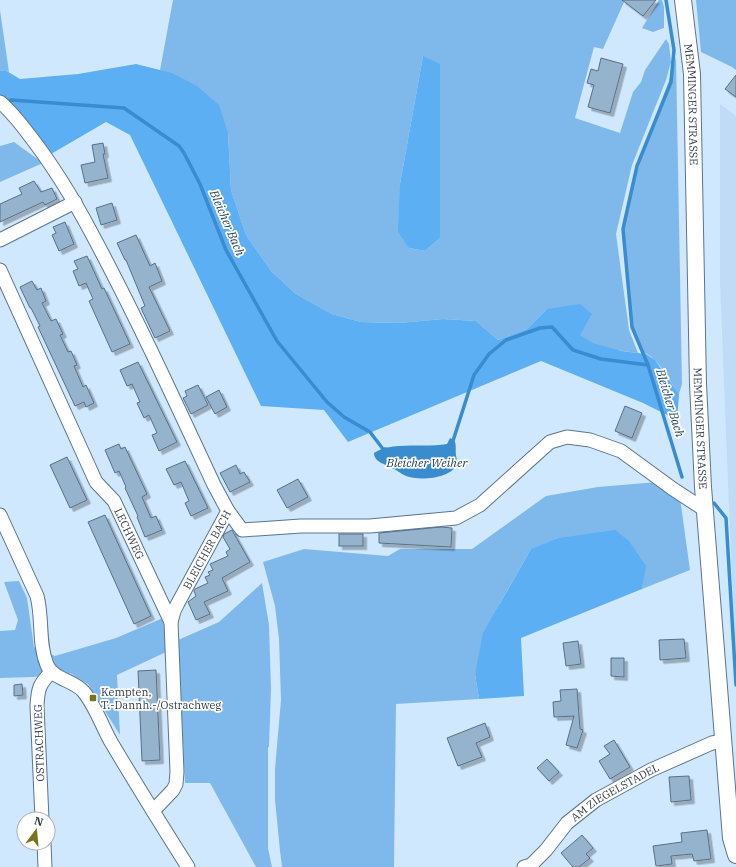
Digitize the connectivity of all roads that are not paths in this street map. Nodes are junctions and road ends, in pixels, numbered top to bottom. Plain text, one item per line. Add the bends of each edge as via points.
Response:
1 (682, 0) edge
2 (3, 105) edge
3 (75, 202) junction
4 (0, 240) edge
5 (0, 270) edge
6 (705, 510) junction
7 (228, 511) junction
8 (0, 515) edge
9 (171, 622) junction
10 (51, 672) junction
11 (723, 741) junction
12 (42, 811) edge
13 (153, 811) junction
14 (44, 851) edge
15 (736, 855) edge
16 (45, 867) edge
17 (188, 867) edge
18 (524, 867) edge

1 - 6 main road, MEMMINGER STRASSE via 692,74 698,384
2 - 3 street, BLEICHER BACH via 46,157
3 - 4 street
3 - 7 street, BLEICHER BACH via 109,266
5 - 9 street, LECHWEG via 96,482 114,501
6 - 7 street via 621,450 590,440 568,437 550,442 480,505 456,518 370,526 301,526 242,530
6 - 11 main road, MEMMINGER STRASSE
7 - 9 street, BLEICHER BACH via 178,603
8 - 10 street via 37,596 43,654
9 - 13 street, LECHWEG via 176,784
10 - 12 street, OSTRACHWEG via 41,682 37,706
10 - 13 street via 84,692
11 - 15 main road, MEMMINGER STRASSE via 732,838
11 - 18 street, AM ZIEGELSTADEL via 712,743 651,770 596,800 567,823 531,865
13 - 17 street
14 - 16 street

